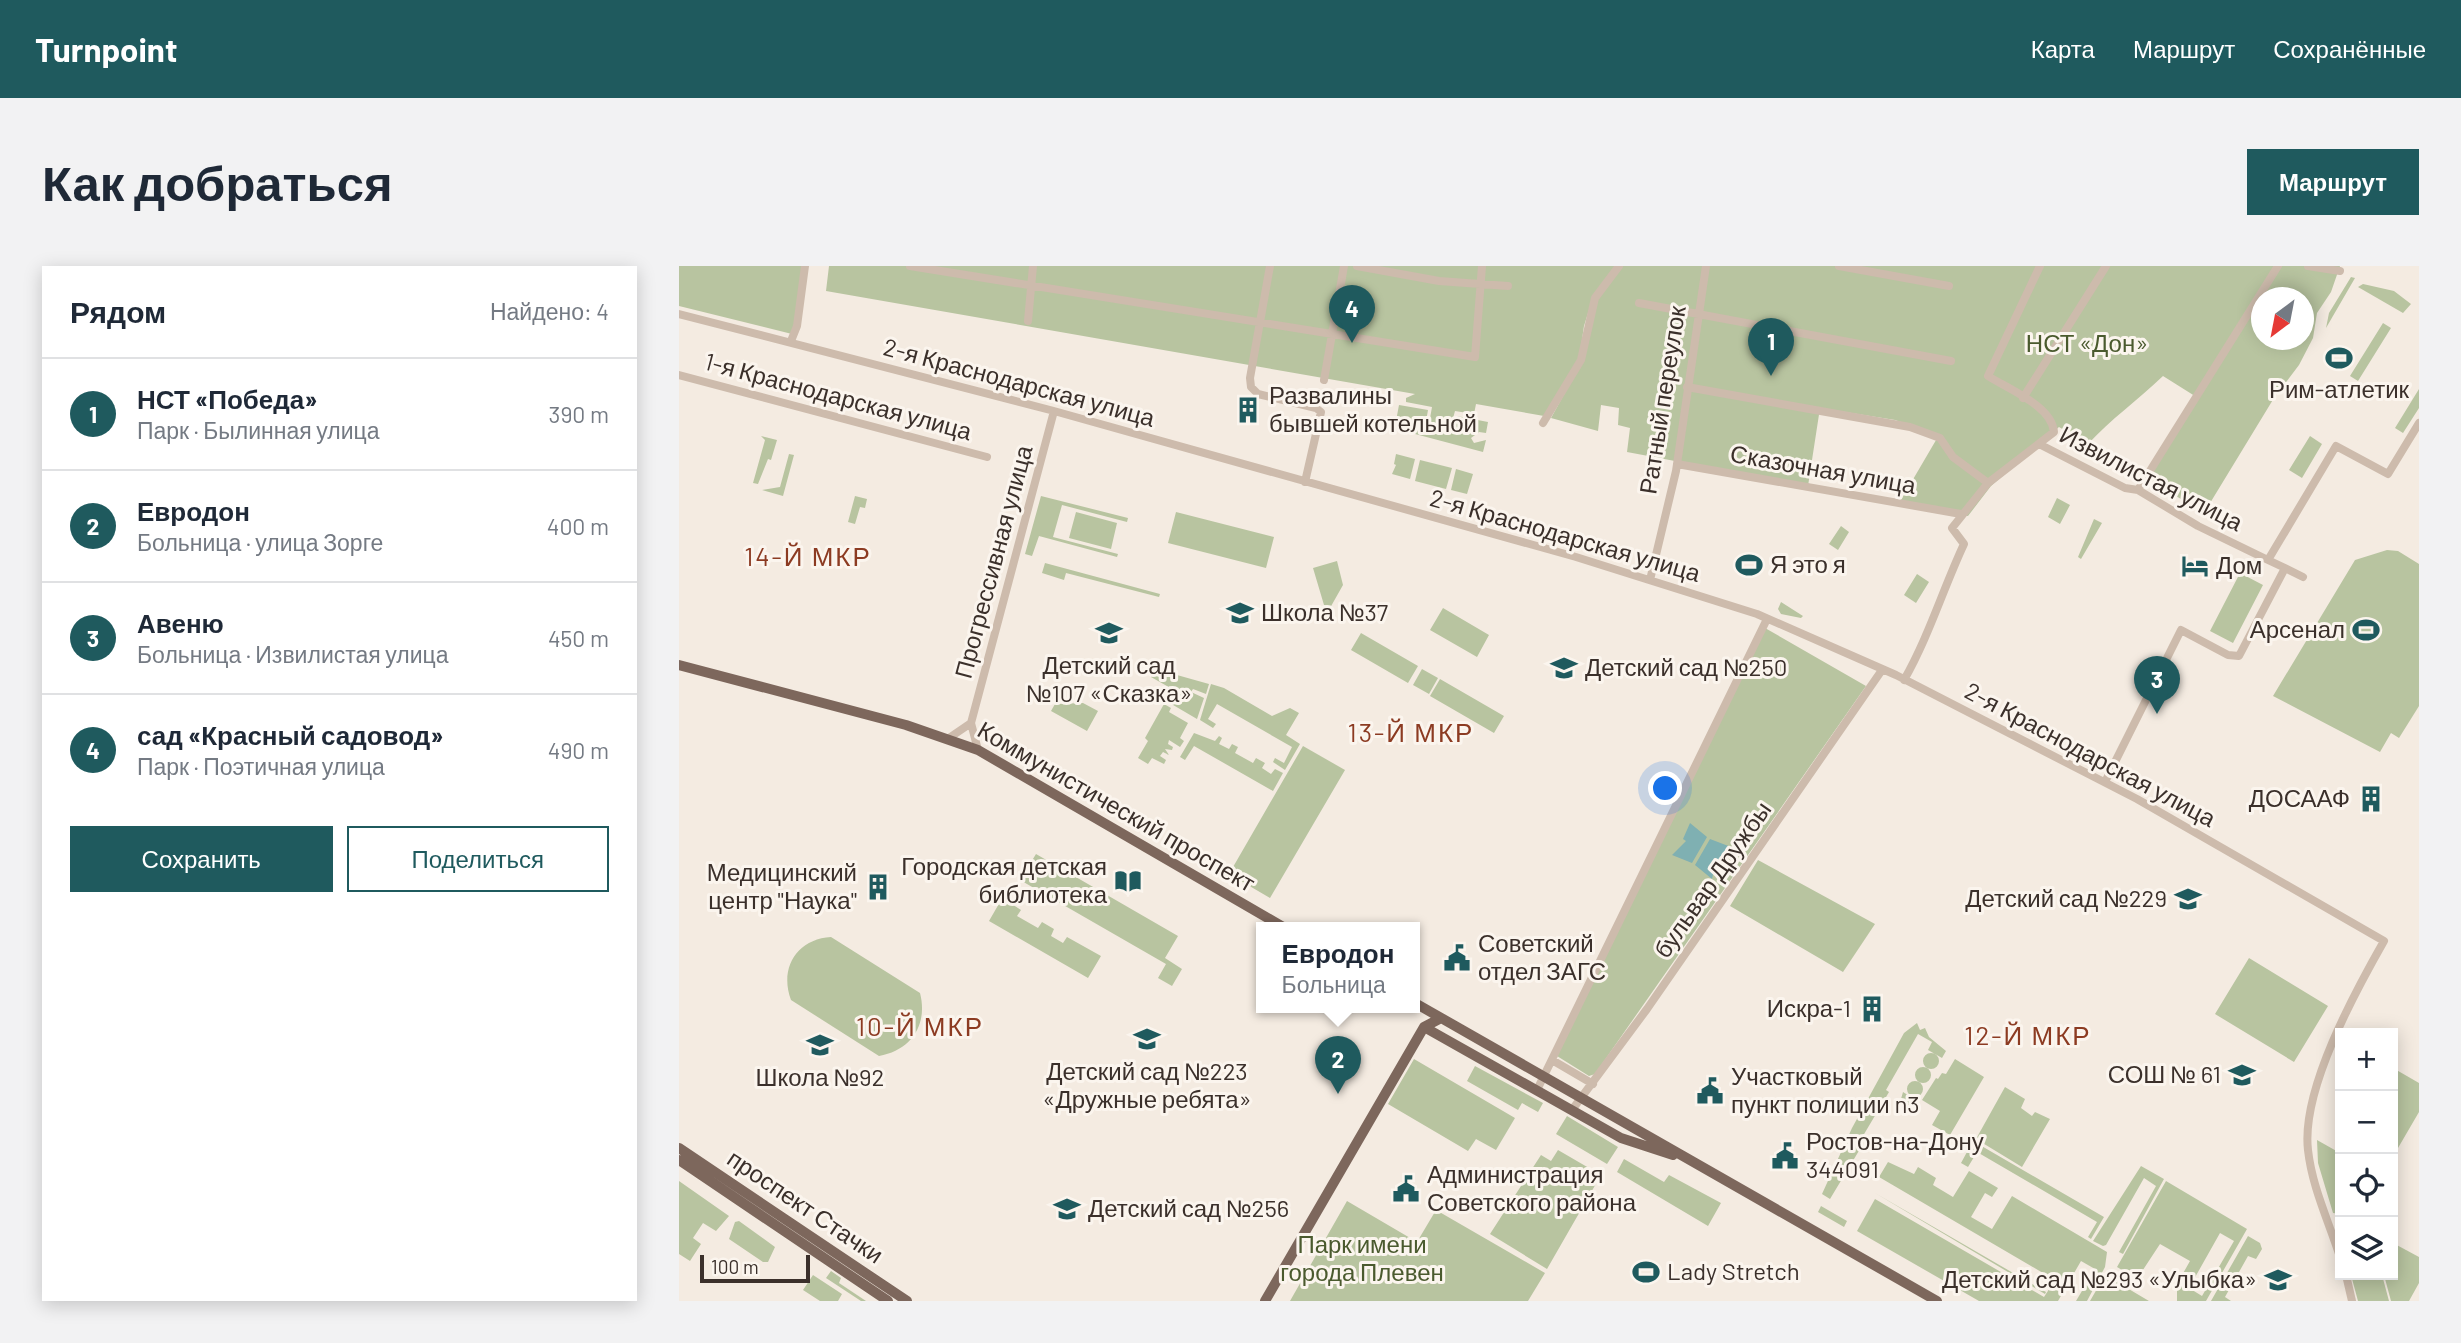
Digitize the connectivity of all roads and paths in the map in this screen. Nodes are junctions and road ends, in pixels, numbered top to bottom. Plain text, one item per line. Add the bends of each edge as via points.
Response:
1 (805, 266) edge
2 (910, 266) edge
3 (1033, 266) edge
4 (1270, 266) edge
5 (1343, 266) edge
6 (1357, 266) edge
7 (1482, 266) edge
8 (1619, 266) edge
9 (1706, 266) edge
10 (1839, 266) edge
11 (2040, 266) edge
12 (2106, 266) edge
13 (2278, 266) edge
14 (2308, 266) edge
15 (2340, 271) dead end
16 (1031, 285) junction
17 (1480, 285) junction
18 (1509, 286) dead end
19 (1949, 286) dead end
20 (1639, 303) dead end
21 (679, 314) edge
22 (1696, 316) junction
23 (1028, 321) dead end
24 (1261, 323) junction
25 (1332, 335) junction
26 (791, 341) junction
27 (1951, 361) dead end
28 (679, 375) edge
29 (1324, 380) dead end
30 (1687, 387) junction
31 (2023, 398) junction
32 (1054, 411) junction
33 (1543, 423) dead end
34 (2419, 423) edge
35 (2039, 444) junction
36 (987, 457) dead end
37 (1677, 464) junction
38 (1305, 482) junction
39 (1988, 483) junction
40 (2138, 490) junction
41 (1961, 514) junction
42 (2268, 560) junction
43 (2285, 568) junction
44 (2303, 577) dead end
45 (1650, 580) junction
46 (1766, 620) junction
47 (679, 665) edge
48 (1881, 672) junction
49 (1904, 680) junction
50 (971, 723) junction
51 (949, 738) junction
52 (978, 750) junction
53 (2105, 782) junction
54 (1275, 922) edge
55 (1420, 1006) edge
56 (1420, 1012) edge
57 (1441, 1018) junction
58 (1424, 1027) junction
59 (1552, 1060) junction
60 (1544, 1076) junction
61 (1593, 1084) junction
62 (1537, 1090) junction
63 (1582, 1097) junction
64 (1572, 1110) junction
65 (679, 1148) edge
66 (679, 1160) edge
67 (1695, 1163) junction
68 (780, 1222) junction
69 (2335, 1243) edge
70 (2347, 1280) edge
71 (888, 1301) edge
72 (907, 1301) edge
73 (1265, 1301) edge
74 (1937, 1301) edge
75 (2352, 1301) edge

1 - 26 street
2 - 16 street
3 - 16 street
4 - 24 street
5 - 25 street
6 - 17 street
7 - 17 street
8 - 33 street via 1595,298 1581,360
9 - 22 street, Ратный переулок
10 - 19 street
11 - 31 street, Извилистая улица via 1988,376
12 - 31 street
13 - 40 street
14 - 15 street
16 - 23 street
16 - 24 street
17 - 18 street
17 - 25 street via 1475,356
20 - 22 street
21 - 26 street, 2-я Краснодарская улица
22 - 27 street
22 - 30 street, Ратный переулок
24 - 25 street
24 - 38 street via 1251,387 1258,394 1321,412
25 - 29 street
26 - 32 street, 2-я Краснодарская улица
28 - 36 street, 1-я Краснодарская улица
30 - 37 street, Ратный переулок
30 - 39 street via 1910,427 1940,438 1953,457
31 - 35 street, Извилистая улица via 2053,422 2054,432
32 - 38 street, 2-я Краснодарская улица
32 - 50 street, Прогрессивная улица
34 - 42 street via 2388,474 2336,446
35 - 39 street
35 - 40 street, Извилистая улица via 2125,488
37 - 41 street, Сказочная улица
37 - 45 street, Ратный переулок
38 - 45 street, 2-я Краснодарская улица
39 - 41 street
40 - 42 street, Извилистая улица
41 - 49 street via 1952,528 1964,544 1938,600 1926,642
42 - 43 street, Извилистая улица
43 - 44 street, Извилистая улица
43 - 53 street via 2239,656 2228,655 2181,630
45 - 46 street, 2-я Краснодарская улица
46 - 48 street, 2-я Краснодарская улица
46 - 59 street
47 - 51 main road, Коммунистический проспект
48 - 49 street, 2-я Краснодарская улица
48 - 61 street, бульвар Дружбы
49 - 53 street, 2-я Краснодарская улица
50 - 51 street
50 - 52 street
51 - 52 main road, Коммунистический проспект
52 - 54 main road, Коммунистический проспект
53 - 69 street, 2-я Краснодарская улица via 2384,941 2353,995 2323,1064 2310,1120 2307,1147 2313,1180
55 - 57 main road
56 - 58 main road
57 - 58 main road
57 - 60 main road
58 - 62 main road
58 - 73 main road
59 - 60 street
59 - 61 street
60 - 62 street
60 - 63 main road
61 - 63 street, бульвар Дружбы
62 - 64 main road
63 - 64 street, бульвар Дружбы
63 - 67 main road
64 - 67 main road via 1621,1138
65 - 68 main road, проспект Стачки
66 - 68 main road, проспект Стачки
67 - 74 main road
68 - 71 main road, проспект Стачки
68 - 72 main road, проспект Стачки
70 - 75 street

